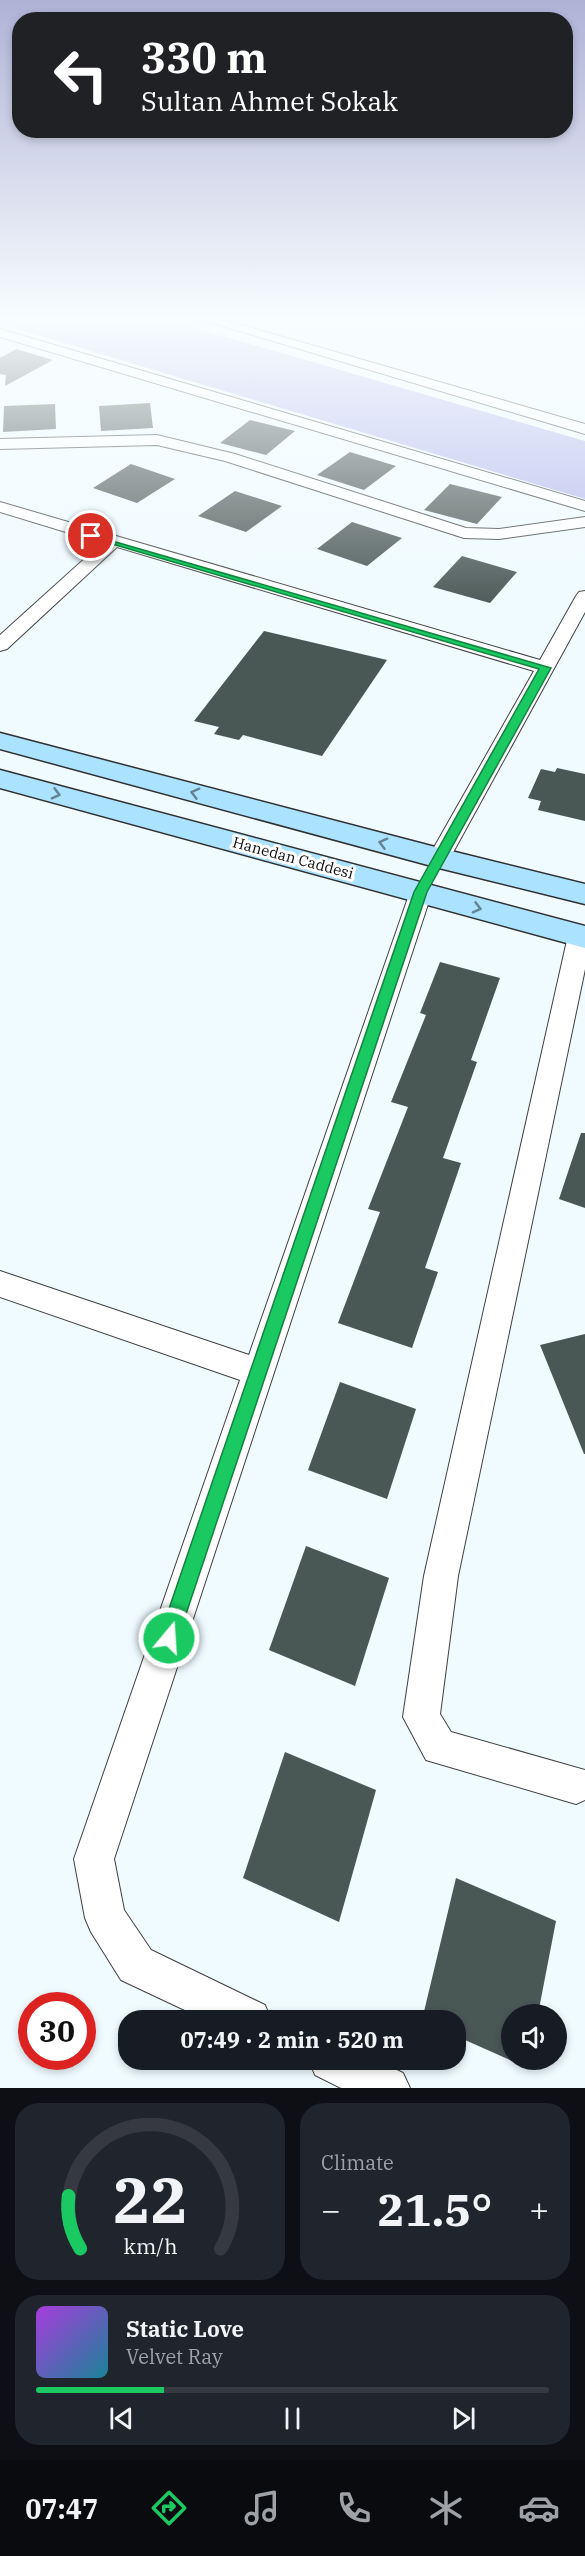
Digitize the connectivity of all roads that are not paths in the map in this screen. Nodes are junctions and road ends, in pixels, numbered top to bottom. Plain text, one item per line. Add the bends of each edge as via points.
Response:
1 (282, 416) edge
2 (541, 416) edge
3 (585, 429) edge
4 (0, 444) edge
5 (585, 506) edge
6 (0, 507) edge
7 (585, 522) edge
8 (113, 542) junction
9 (585, 596) edge
10 (0, 645) edge
11 (545, 668) junction
12 (0, 741) edge
13 (0, 779) edge
14 (440, 858) junction
15 (420, 892) junction
16 (585, 894) edge
17 (582, 936) edge
18 (0, 1284) edge
19 (258, 1372) junction
20 (576, 1785) dead end
21 (229, 2010) edge
22 (351, 2070) edge
23 (388, 2088) edge

1 - 5 street
2 - 3 street
4 - 7 street via 157,440 230,457 464,533 499,534
6 - 8 street
8 - 10 street
8 - 11 street
9 - 11 street
11 - 14 street
14 -> 12 street
13 -> 15 street, Hanedan Caddesi
14 - 15 street
14 - 16 street
15 -> 17 street, Hanedan Caddesi
15 - 19 street
17 - 20 street via 441,1576 421,1717 438,1747
18 - 19 street
19 - 21 street via 94,1859 105,1918 136,1965
22 - 23 street

